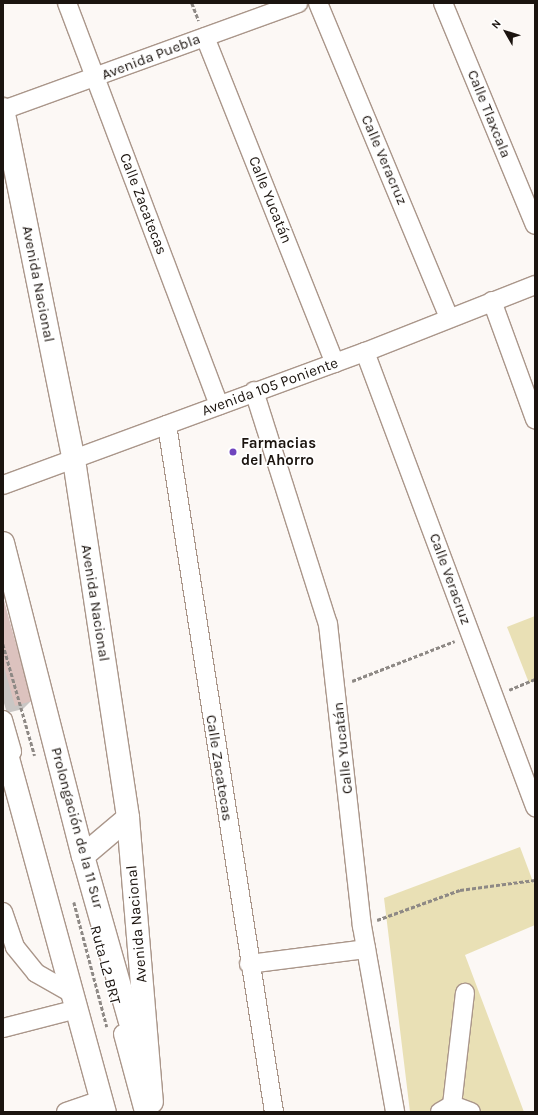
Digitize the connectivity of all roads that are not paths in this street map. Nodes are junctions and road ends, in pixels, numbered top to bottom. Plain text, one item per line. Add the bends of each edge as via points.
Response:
1 (67, 3) edge
2 (298, 3) edge
3 (318, 3) edge
4 (443, 3) edge
5 (205, 37) junction
6 (95, 78) junction
7 (3, 109) edge
8 (535, 225) edge
9 (535, 285) edge
10 (492, 302) junction
11 (449, 317) junction
12 (365, 352) junction
13 (335, 363) junction
14 (254, 391) junction
15 (219, 405) junction
16 (535, 419) edge
17 (166, 425) junction
18 (74, 460) junction
19 (3, 485) edge
20 (3, 543) edge
21 (3, 587) edge
22 (3, 720) edge
23 (6, 761) edge
24 (535, 807) edge
25 (128, 818) junction
26 (84, 856) junction
27 (3, 912) edge
28 (366, 949) junction
29 (249, 964) junction
30 (464, 993) dead end
31 (75, 1002) junction
32 (3, 1028) edge
33 (106, 1108) edge
34 (151, 1109) edge
35 (446, 1109) edge
36 (66, 1112) edge
37 (274, 1112) edge
38 (395, 1112) edge
39 (471, 1112) edge

1 - 6 street, Calle Zacatecas
2 - 5 street, Avenida Puebla
3 - 11 street, Calle Veracruz
4 - 8 street, Calle Tlaxcala
5 - 6 street, Avenida Puebla
5 - 13 street, Calle Yucatán
6 - 7 street, Avenida Puebla
6 - 15 street, Calle Zacatecas
7 - 18 main road, Avenida Nacional
9 - 10 street, Avenida 105 Poniente
10 - 11 street, Avenida 105 Poniente
10 - 16 street
11 - 12 street, Avenida 105 Poniente
12 - 13 street, Avenida 105 Poniente
12 - 24 street, Calle Veracruz
13 - 14 street, Avenida 105 Poniente
14 - 15 street, Avenida 105 Poniente
14 - 28 street, Calle Yucatán via 328,624
15 - 17 street, Avenida 105 Poniente
17 - 18 street, Avenida 105 Poniente
17 - 29 street, Calle Zacatecas
18 - 19 street, Avenida 105 Poniente
18 - 25 main road, Avenida Nacional
20 - 26 main road, Prolongación de la 11 Sur
21 - 34 street, Ruta L2 BRT
22 - 33 street
23 - 31 main road
25 - 26 main road
25 - 34 main road, Avenida Nacional
26 - 34 main road, Prolongación de la 11 Sur
27 - 31 street via 15,947 36,973
28 - 29 street
28 - 38 street, Calle Yucatán
29 - 37 street, Calle Zacatecas
30 - 35 street
31 - 32 street
31 - 33 main road
33 - 36 street
35 - 39 street

